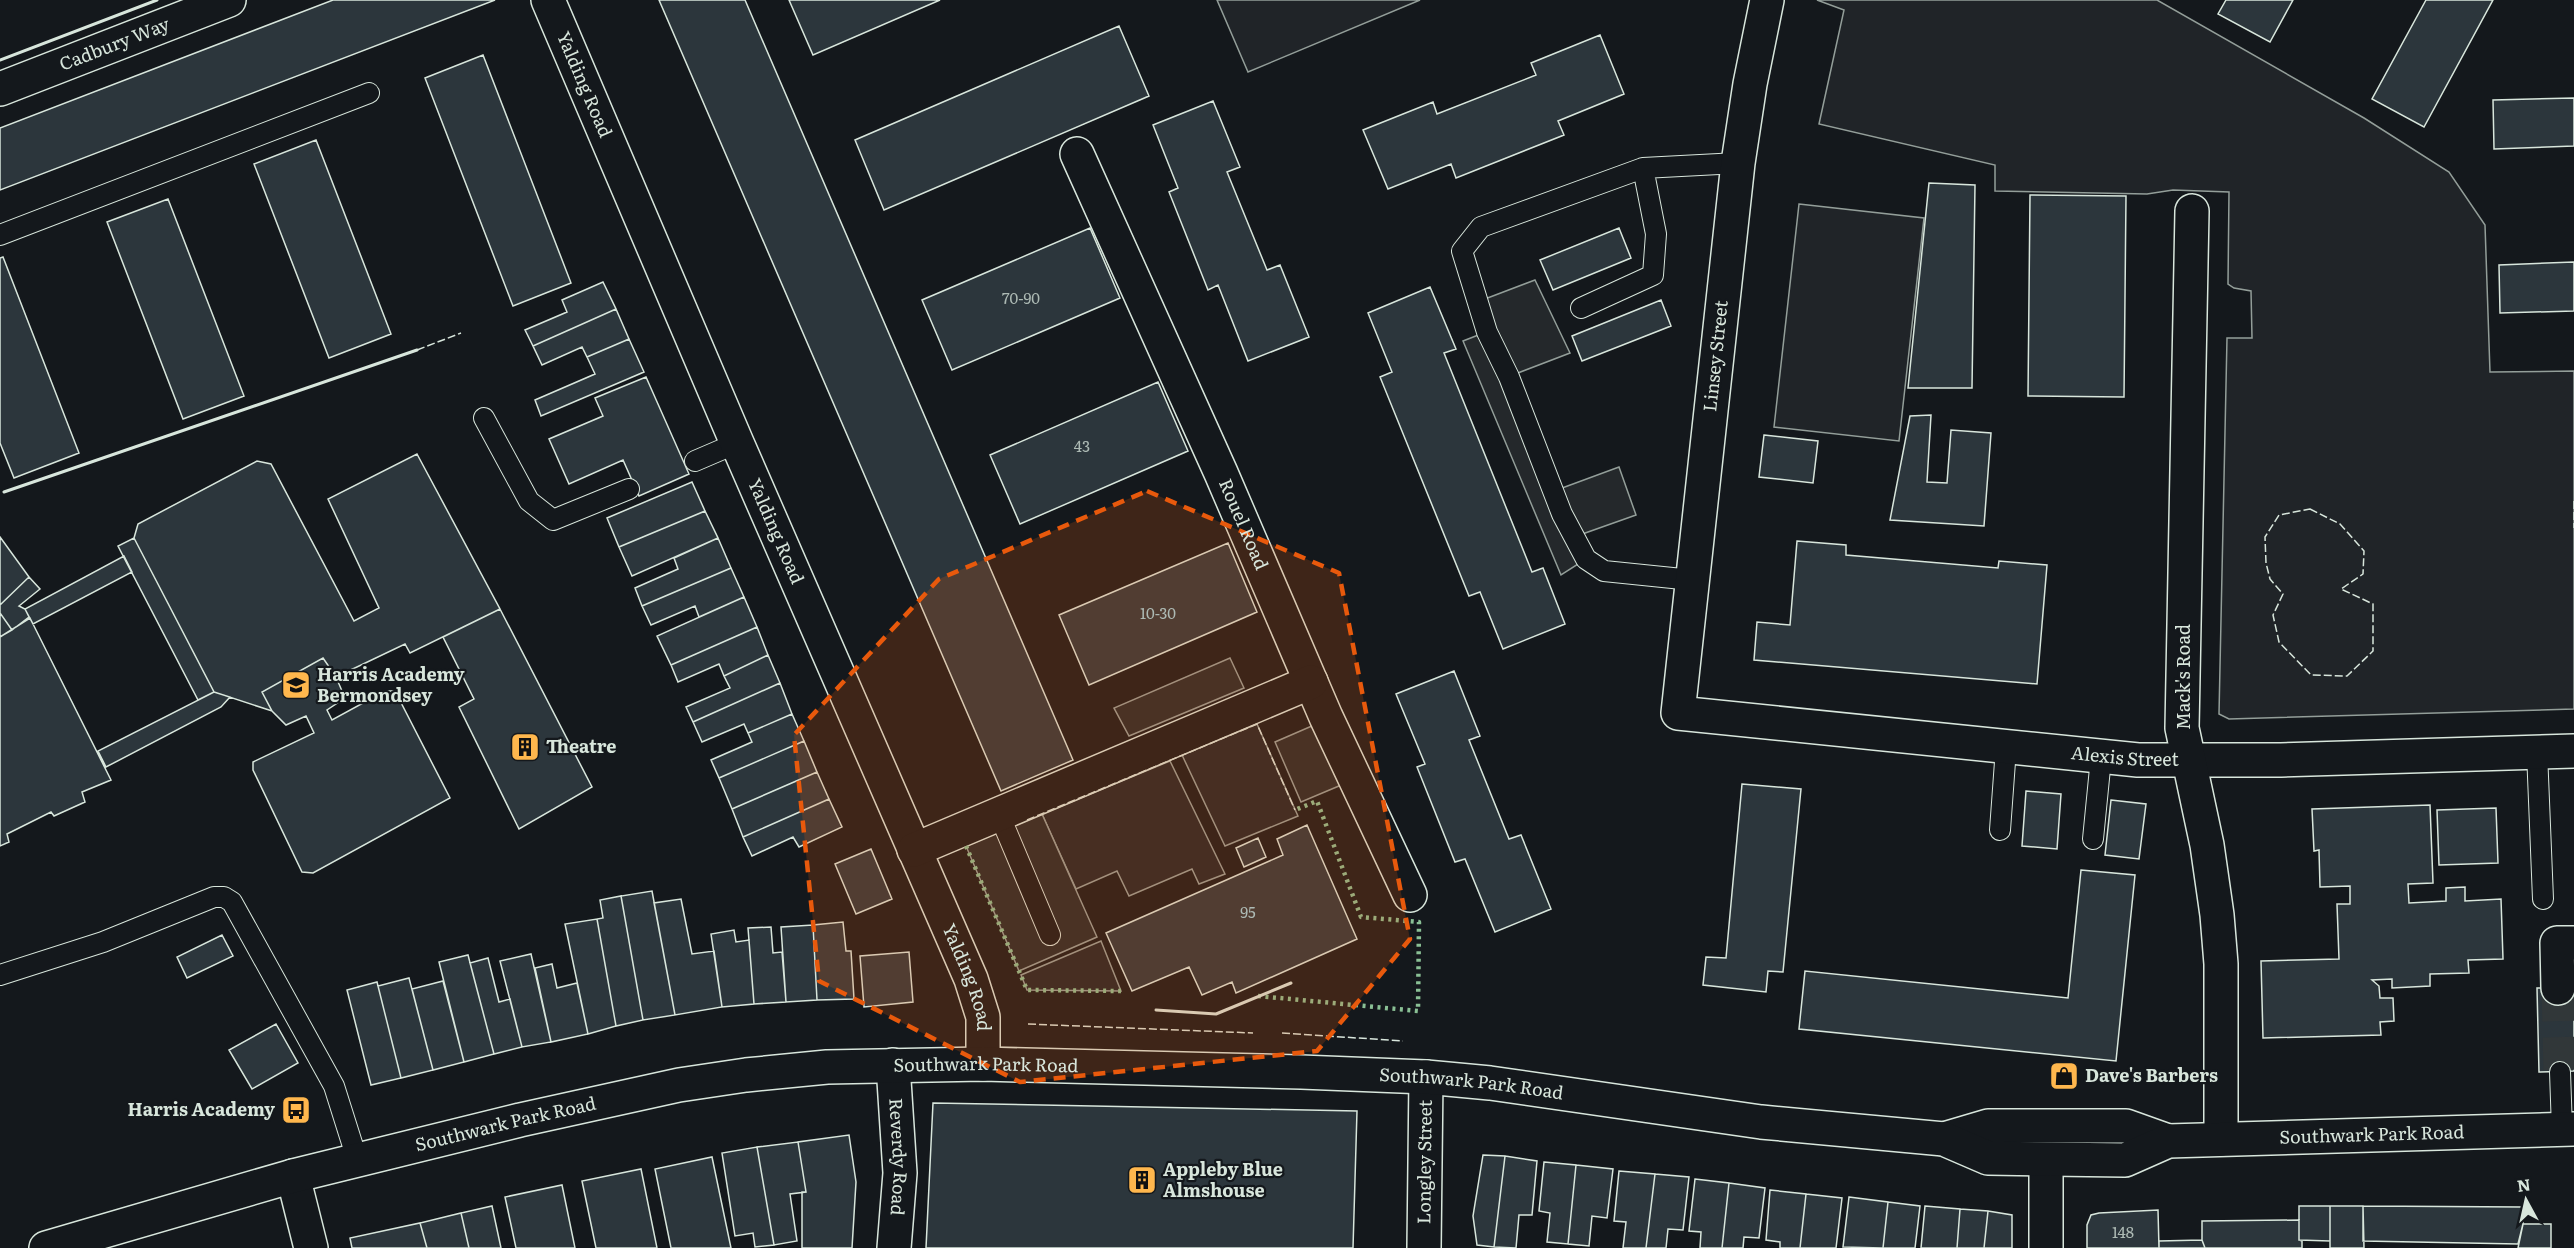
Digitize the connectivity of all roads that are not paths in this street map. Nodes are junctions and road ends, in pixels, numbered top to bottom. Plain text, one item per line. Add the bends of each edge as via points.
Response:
1 (229, 0) edge
2 (548, 0) edge
3 (1767, 0) edge
4 (0, 89) edge
5 (369, 93) dead end
6 (1077, 154) dead end
7 (1738, 163) junction
8 (1643, 168) junction
9 (2192, 211) dead end
10 (0, 235) edge
11 (1581, 308) dead end
12 (484, 418) dead end
13 (737, 443) junction
14 (695, 461) dead end
15 (629, 489) dead end
16 (1692, 580) junction
17 (1311, 682) junction
18 (1678, 713) joint
19 (2006, 748) junction
20 (2574, 751) edge
21 (2537, 752) junction
22 (2101, 758) junction
23 (2187, 760) junction
24 (999, 814) junction
25 (2000, 830) dead end
26 (2093, 839) dead end
27 (914, 850) junction
28 (1410, 894) dead end
29 (2542, 899) dead end
30 (1050, 935) dead end
31 (2574, 943) edge
32 (0, 975) edge
33 (2558, 988) tunnel mouth
34 (983, 1064) junction
35 (893, 1065) junction
36 (2560, 1072) tunnel mouth
37 (1426, 1077) junction
38 (2568, 1129) edge
39 (1944, 1139) junction
40 (2221, 1139) junction
41 (2168, 1141) junction
42 (357, 1159) junction
43 (2046, 1160) junction
44 (293, 1176) junction
45 (46, 1248) edge
46 (312, 1248) edge
47 (894, 1248) edge
48 (1424, 1248) edge
49 (2046, 1248) edge

1 - 4 street, Cadbury Way
2 - 13 street, Yalding Road
3 - 7 street, Linsey Street
5 - 10 lane
6 - 17 street, Rouel Road
7 - 8 lane
7 - 16 street, Linsey Street
8 - 11 lane via 1656,234 1653,275
8 - 16 lane via 1481,227 1462,251 1486,332 1509,376 1562,514 1586,559 1604,570
9 - 23 street, Mack's Road via 2182,728
12 - 15 lane via 529,501 552,520
13 - 14 lane
13 - 27 street, Yalding Road
16 - 18 street, Linsey Street
17 - 24 street
17 - 28 street, Rouel Road
18 - 19 street, Alexis Street
19 - 22 street, Alexis Street
19 - 25 lane
20 - 21 street, Alexis Street
21 - 23 street, Alexis Street
21 - 29 lane
22 - 23 street, Alexis Street
22 - 26 lane
23 - 40 street, Mack's Road via 2207,845 2220,942
24 - 27 street
24 - 30 lane
27 - 34 street, Yalding Road via 977,998 983,1017
31 - 33 street via 2557,944
32 - 42 lane via 103,942 214,897 224,897 232,902 334,1086
34 - 35 street, Southwark Park Road
34 - 37 street, Southwark Park Road
35 - 42 street, Southwark Park Road via 796,1069 679,1085
35 - 47 street, Reverdy Road via 900,1173
36 - 38 lane
37 - 39 street, Southwark Park Road via 1761,1122
37 - 48 street, Longley Street
38 - 40 street, Southwark Park Road
39 - 41 street, Southwark Park Road via 1988,1126 2126,1126
39 - 43 street, Southwark Park Road via 1988,1158
40 - 41 street, Southwark Park Road
41 - 43 street, Southwark Park Road via 2125,1160
42 - 44 street, Southwark Park Road
43 - 49 street
44 - 45 street, Southwark Park Road
44 - 46 street

